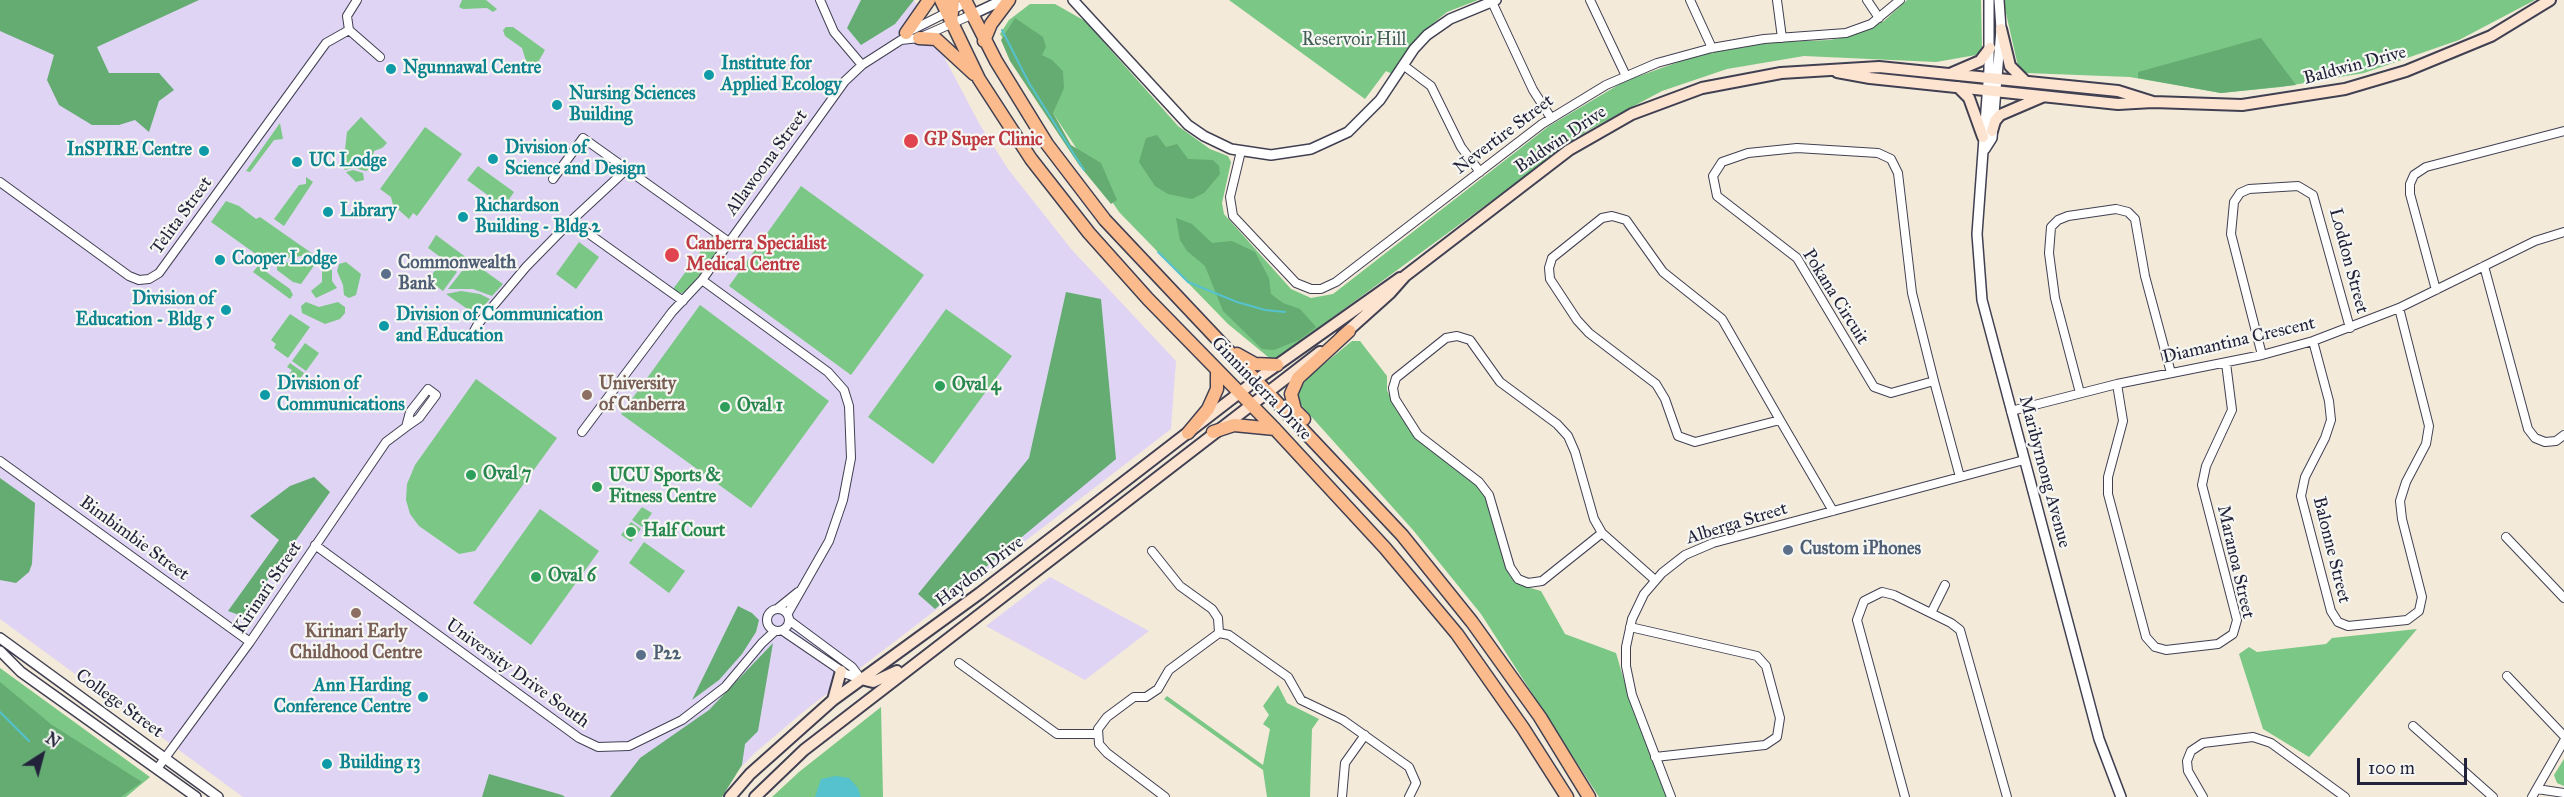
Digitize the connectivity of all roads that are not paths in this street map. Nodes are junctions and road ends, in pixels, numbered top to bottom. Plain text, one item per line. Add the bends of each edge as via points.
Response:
1 (357, 0) edge
2 (820, 0) edge
3 (929, 0) edge
4 (941, 0) edge
5 (1003, 0) edge
6 (1009, 0) edge
7 (1073, 0) edge
8 (1590, 0) edge
9 (1690, 0) edge
10 (1777, 0) edge
11 (1868, 0) edge
12 (1900, 0) edge
13 (1989, 0) edge
14 (1999, 0) edge
15 (2550, 0) edge
16 (1494, 1) edge
17 (969, 4) edge
18 (951, 12) edge
19 (1879, 18) junction
20 (2001, 29) junction
21 (349, 30) junction
22 (904, 37) junction
23 (920, 38) junction
24 (1782, 38) junction
25 (984, 41) junction
26 (1712, 48) junction
27 (1990, 48) junction
28 (380, 57) dead end
29 (862, 65) junction
30 (1403, 65) junction
31 (1831, 70) junction
32 (1949, 74) junction
33 (1626, 76) junction
34 (1992, 78) junction
35 (979, 79) junction
36 (2026, 81) junction
37 (1958, 87) junction
38 (1991, 91) junction
39 (2043, 96) junction
40 (2152, 102) junction
41 (1551, 118) junction
42 (2564, 131) edge
43 (1987, 134) junction
44 (1241, 152) junction
45 (627, 169) junction
46 (1480, 172) junction
47 (553, 179) dead end
48 (0, 182) edge
49 (570, 220) junction
50 (2564, 232) edge
51 (729, 242) junction
52 (2484, 266) junction
53 (1405, 276) junction
54 (702, 280) junction
55 (2436, 290) junction
56 (683, 301) junction
57 (2399, 308) junction
58 (2350, 328) junction
59 (1349, 331) junction
60 (473, 333) dead end
61 (2313, 340) junction
62 (1219, 341) junction
63 (2262, 355) junction
64 (2226, 363) junction
65 (1277, 365) junction
66 (1217, 370) junction
67 (2171, 374) junction
68 (1256, 380) junction
69 (1934, 381) junction
70 (2117, 384) junction
71 (1266, 391) junction
72 (1239, 393) junction
73 (2080, 393) junction
74 (1250, 404) junction
75 (2011, 411) junction
76 (1780, 420) junction
77 (406, 427) junction
78 (1275, 429) junction
79 (582, 432) dead end
80 (1214, 432) junction
81 (1188, 433) junction
82 (2564, 435) edge
83 (2024, 460) junction
84 (0, 461) edge
85 (1960, 477) junction
86 (1833, 511) junction
87 (1602, 533) junction
88 (1402, 535) junction
89 (2506, 537) dead end
90 (315, 545) junction
91 (1152, 551) dead end
92 (1655, 580) junction
93 (1945, 585) dead end
94 (801, 589) junction
95 (2564, 598) edge
96 (777, 609) junction
97 (1931, 613) junction
98 (789, 617) junction
99 (768, 626) junction
100 (1630, 627) junction
101 (779, 631) junction
102 (1219, 633) junction
103 (0, 638) edge
104 (250, 642) junction
105 (762, 643) junction
106 (0, 651) edge
107 (929, 653) junction
108 (959, 663) dead end
109 (841, 671) junction
110 (2507, 676) dead end
111 (861, 680) junction
112 (833, 700) junction
113 (857, 709) junction
114 (2413, 726) dead end
115 (1097, 735) junction
116 (1365, 735) junction
117 (2564, 736) edge
118 (2564, 741) edge
119 (1655, 757) junction
120 (165, 758) junction
121 (157, 769) junction
122 (2537, 789) junction
123 (2564, 793) edge
124 (196, 797) edge
125 (218, 797) edge
126 (730, 797) edge
127 (755, 797) edge
128 (1165, 797) edge
129 (1342, 797) edge
130 (1409, 797) edge
131 (1567, 797) edge
132 (1589, 797) edge
133 (1671, 797) edge
134 (1905, 797) edge
135 (2007, 797) edge
136 (2121, 797) edge
137 (2203, 797) edge
138 (2345, 797) edge
139 (2493, 797) edge
140 (2532, 797) edge

1 - 21 street via 347,16
2 - 29 street via 834,32
3 - 22 main road
4 - 18 main road, Ginninderra Drive
5 - 17 street
6 - 25 main road
7 - 44 street via 1180,118 1213,141
8 - 33 street
9 - 26 street
10 - 24 street
11 - 19 street
12 - 19 street, Nevertire Street
13 - 27 street
14 - 20 street
15 - 40 main road, Baldwin Drive via 2491,36 2446,56 2345,89 2281,102 2242,105
16 - 30 street via 1434,29
16 - 41 street via 1533,90
17 - 18 street, Allawoona Street
17 - 18 street
17 - 25 main road, Ginninderra Drive
18 - 22 street, Allawoona Street
18 - 23 street, Allawoona Street
18 - 35 main road, Ginninderra Drive
19 - 24 street, Nevertire Street via 1863,28 1837,35
20 - 34 street
20 - 36 main road via 2010,66
21 - 28 street
21 - 48 street, Telita Street via 326,43 159,273 149,279 129,276
22 - 23 street, Allawoona Street
22 - 29 street, Allawoona Street
23 - 35 main road via 936,39
24 - 26 street, Nevertire Street
25 - 62 main road, Ginninderra Drive via 1047,144 1105,220
26 - 33 street, Nevertire Street
27 - 32 main road via 1980,61
27 - 34 street
29 - 51 street, Allawoona Street via 845,81
30 - 44 street via 1371,111 1340,137 1292,154
30 - 46 street via 1431,86 1461,147
31 - 32 main road, Baldwin Drive via 1879,67
31 - 37 main road, Baldwin Drive
31 - 53 main road, Baldwin Drive via 1729,81 1666,99 1624,118 1569,150
32 - 34 main road, Baldwin Drive
33 - 41 street, Nevertire Street
34 - 36 main road, Baldwin Drive
34 - 38 street, Maribyrnong Avenue
35 - 66 main road, Ginninderra Drive via 1031,159 1089,233
36 - 40 main road, Baldwin Drive via 2118,91
37 - 38 main road, Baldwin Drive
37 - 43 main road via 1969,98
38 - 39 main road, Baldwin Drive
38 - 43 street, Maribyrnong Avenue
39 - 40 main road, Baldwin Drive via 2127,104
39 - 43 main road via 2000,115
41 - 46 street, Nevertire Street
42 - 55 street via 2426,167 2414,175 2410,194
43 - 75 street, Maribyrnong Avenue via 1978,216 1979,275
44 - 46 street, Nevertire Street via 1230,197 1233,216 1292,279 1311,289 1336,282
45 - 47 street via 583,138
45 - 49 street
45 - 51 street
49 - 56 street
49 - 60 street
50 - 52 street, Diamantina Crescent via 2535,241
51 - 54 street, Allawoona Street
52 - 55 street, Diamantina Crescent
52 - 82 street via 2528,429 2545,442
53 - 59 main road, Baldwin Drive
53 - 65 main road, Baldwin Drive via 1391,282
54 - 56 street, Allawoona Street
54 - 94 street, University Drive South via 828,372 844,390 849,406 851,458 843,500 829,541
55 - 57 street, Diamantina Crescent
56 - 79 street, Allawoona Street
57 - 58 street, Diamantina Crescent
57 - 61 street, Balonne Street via 2429,426 2426,444 2400,501 2422,597 2419,611 2407,620 2348,627 2338,622 2331,611 2301,496 2305,477 2331,420
58 - 61 street, Diamantina Crescent
58 - 63 street, Loddon Street via 2313,195 2298,186 2246,190 2234,202 2231,234
59 - 71 main road, Baldwin Drive
59 - 88 main road via 1298,378 1291,394 1295,410 1358,478
61 - 63 street, Diamantina Crescent
62 - 65 main road via 1251,363
62 - 68 main road, Ginninderra Drive
63 - 64 street, Diamantina Crescent
64 - 67 street, Diamantina Crescent
64 - 70 street, Maranoa Street via 2232,410 2206,466 2202,484 2237,620 2233,634 2218,644 2162,650 2146,637 2108,494 2108,477 2123,421
65 - 68 main road, Baldwin Drive
66 - 72 main road, Ginninderra Drive
66 - 81 main road via 1217,389 1208,409
67 - 70 street, Diamantina Crescent
67 - 73 street via 2142,265 2135,219 2116,208 2068,216 2051,227 2049,253 2055,298
68 - 71 main road, Ginninderra Drive
68 - 72 main road, Haydon Drive
69 - 69 street, Pokana Circuit via 1912,293 1898,173 1891,159 1878,153 1814,148 1748,153 1722,162 1713,176 1717,196 1800,262 1872,385 1891,393
69 - 85 street, Pokana Circuit
70 - 73 street, Diamantina Crescent
71 - 74 main road, Haydon Drive
71 - 88 main road, Ginninderra Drive
72 - 74 main road, Ginninderra Drive
72 - 81 main road, Haydon Drive
73 - 75 street, Diamantina Crescent
74 - 78 main road, Ginninderra Drive
74 - 80 main road, Haydon Drive
75 - 83 street, Maribyrnong Avenue
76 - 76 street via 1722,319 1663,272 1626,220 1602,218 1552,258 1550,279 1577,320 1656,384 1681,438 1695,442
76 - 86 street
77 - 77 street, Kirinari Street via 410,412 428,389 436,395 419,418
77 - 90 street, Kirinari Street via 386,442
78 - 80 main road via 1234,425
78 - 131 main road, Ginninderra Drive via 1385,548 1457,634
80 - 107 main road, Haydon Drive
81 - 111 main road, Haydon Drive
83 - 85 street, Alberga Street
83 - 136 street, Maribyrnong Avenue via 2099,739
84 - 104 street, Bimbimbie Street
85 - 86 street, Alberga Street
86 - 92 street, Alberga Street via 1704,546 1677,560
87 - 87 street via 1542,581 1528,583 1518,579 1510,567 1489,495 1474,478 1418,435 1395,399 1396,378 1446,338 1470,340 1500,382 1568,436
87 - 92 street
88 - 132 main road, Ginninderra Drive via 1472,622
89 - 95 street
90 - 104 street, Kirinari Street
90 - 105 street, University Drive South via 579,738 597,747 629,746 682,720 725,687
91 - 102 street via 1180,586 1212,609 1218,618
92 - 100 street, Alberga Street
93 - 97 street
94 - 96 street
94 - 98 street, University Drive South
96 - 98 street
96 - 99 street, University Drive South via 769,613
97 - 134 street via 1882,592 1866,598 1857,616
97 - 135 street via 1955,625 1962,634
98 - 101 street, University Drive South
98 - 111 street via 852,667
99 - 101 street
99 - 105 street, University Drive South
100 - 119 street, Alberga Street via 1627,676
100 - 119 street via 1756,656 1766,666 1781,722 1777,737 1765,745
101 - 105 street, University Drive South
101 - 109 street
102 - 115 street via 1169,669 1158,689 1146,697 1134,697 1107,717
102 - 116 street via 1229,635 1288,677 1301,700
103 - 120 street, College Street
104 - 120 street, Kirinari Street
106 - 121 street, College Street via 21,672
107 - 111 main road via 887,677 873,682
107 - 113 main road, Haydon Drive
108 - 115 street via 1057,734
109 - 111 street
109 - 112 main road
110 - 117 street
111 - 112 main road, Haydon Drive
111 - 113 main road via 866,696
112 - 126 main road, Haydon Drive via 750,774
113 - 127 main road, Haydon Drive via 804,750
114 - 139 street
115 - 128 street via 1107,753
116 - 129 street via 1345,763
116 - 130 street via 1408,767 1416,783
118 - 122 street
119 - 133 street, Alberga Street
120 - 121 street, Kirinari Street
120 - 125 street, College Street
121 - 124 street, College Street
122 - 123 street
122 - 140 street
137 - 138 street via 2187,768 2191,751 2206,742 2253,737 2271,742

